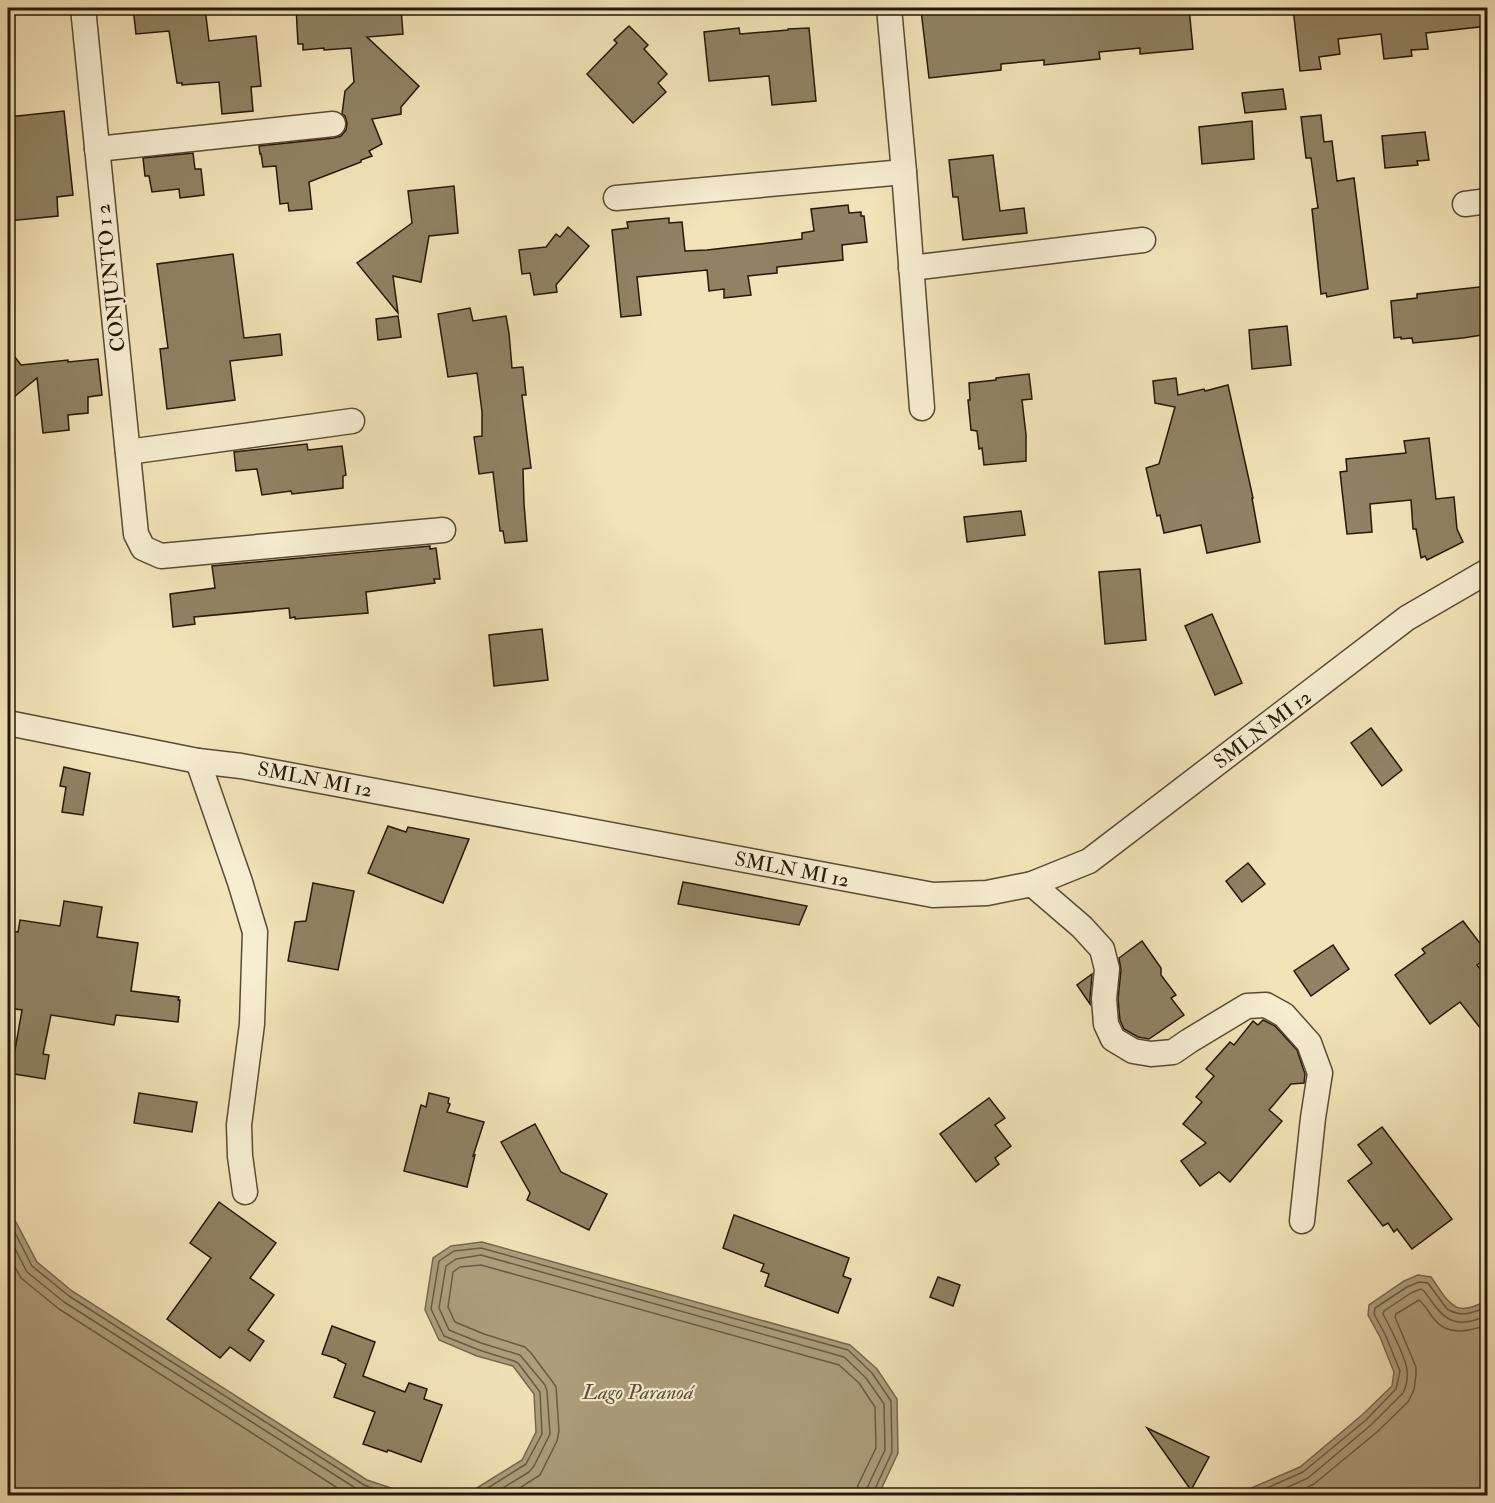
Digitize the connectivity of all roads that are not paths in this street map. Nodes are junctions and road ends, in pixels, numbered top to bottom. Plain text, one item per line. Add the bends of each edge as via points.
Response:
1 (83, 8) edge
2 (889, 8) edge
3 (333, 124) dead end
4 (97, 149) junction
5 (904, 172) junction
6 (616, 198) dead end
7 (1143, 240) dead end
8 (911, 268) junction
9 (922, 408) dead end
10 (352, 421) dead end
11 (128, 452) junction
12 (443, 531) dead end
13 (1488, 571) edge
14 (8, 723) edge
15 (198, 761) junction
16 (1032, 884) junction
17 (245, 1192) dead end
18 (1302, 1221) dead end

1 - 4 street, CONJUNTO 1 2
2 - 5 street
3 - 4 street
4 - 11 street, CONJUNTO 1 2
5 - 6 street
5 - 8 street
7 - 8 street
8 - 9 street
10 - 11 street
11 - 12 street, CONJUNTO 1 2 via 136,534 143,548 161,556
13 - 16 street, SMLN MI 12 via 1407,618 1089,861
14 - 15 street, SMLN MI 12
15 - 16 street, SMLN MI 12 via 933,895 987,893
15 - 17 street via 255,932 252,1024 239,1125
16 - 18 street via 1101,949 1107,969 1106,1024 1113,1039 1151,1054 1173,1052 1247,1006 1266,1005 1284,1015 1309,1043 1320,1073

